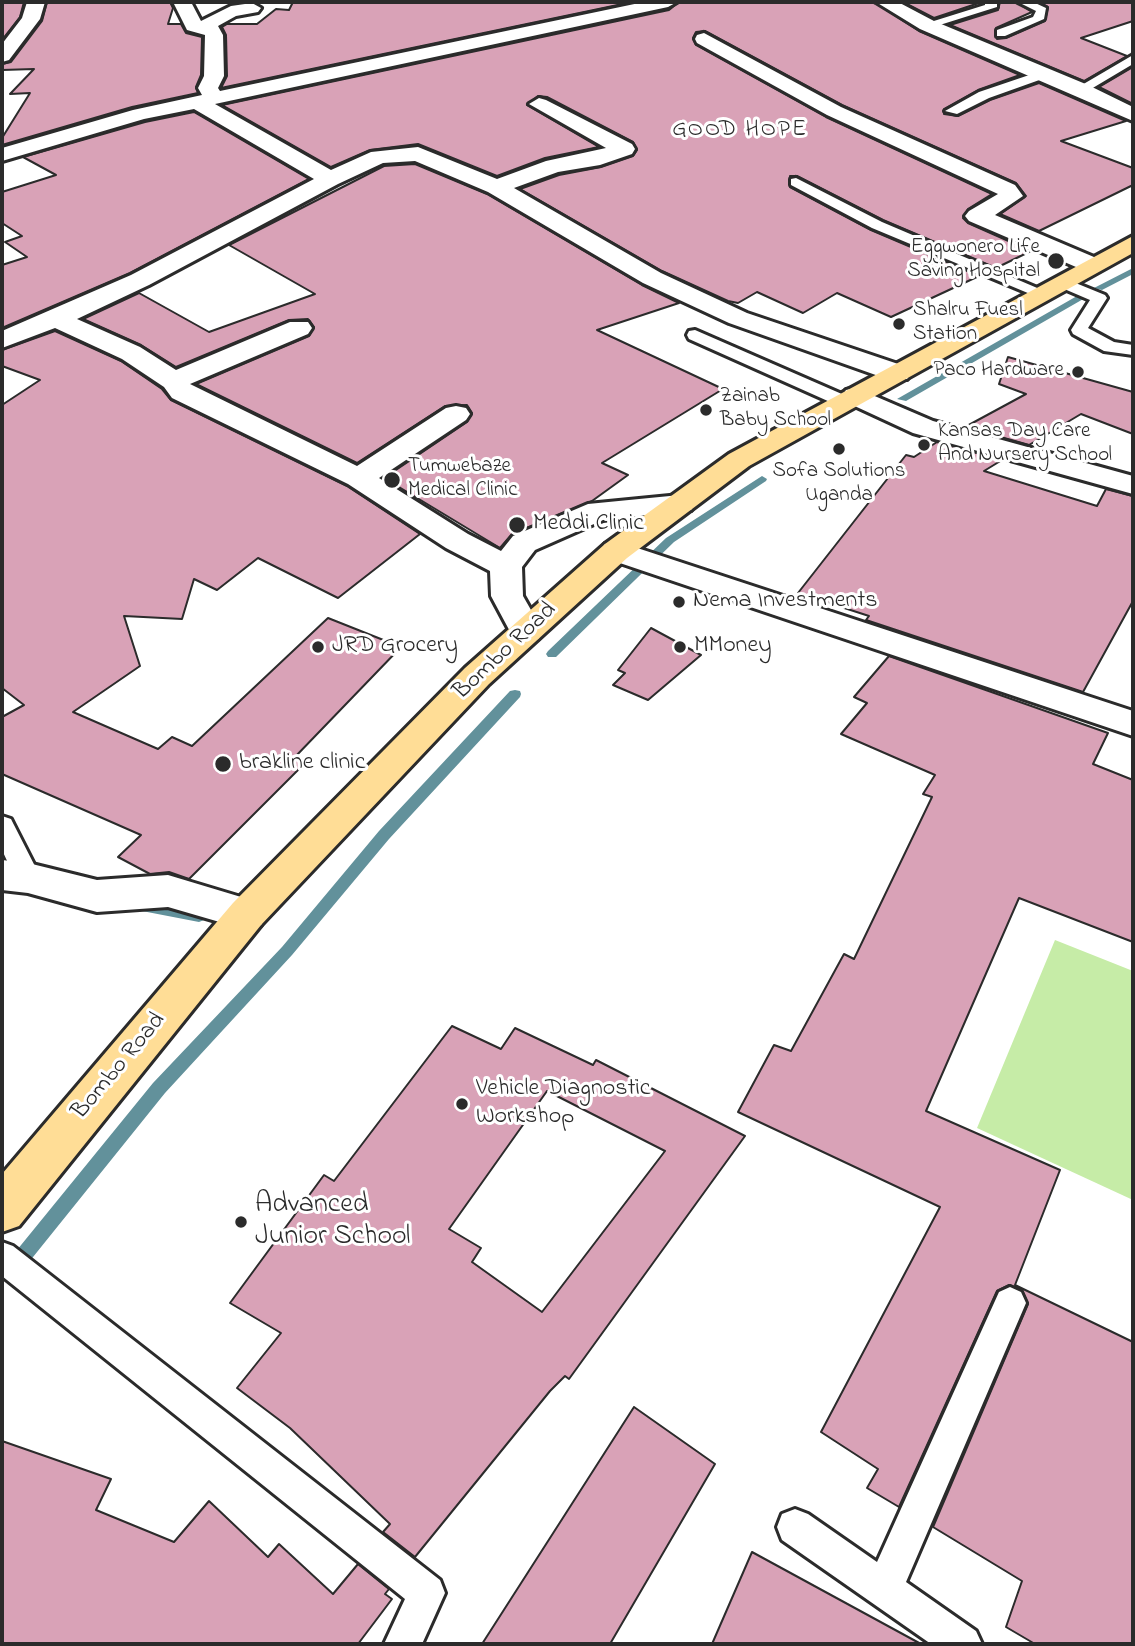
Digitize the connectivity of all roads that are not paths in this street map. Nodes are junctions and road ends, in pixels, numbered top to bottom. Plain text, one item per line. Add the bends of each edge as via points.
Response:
1 (36, 2) edge
2 (182, 2) edge
3 (668, 2) edge
4 (885, 2) edge
5 (991, 2) edge
6 (1024, 2) edge
7 (252, 8) dead end
8 (927, 25) junction
9 (211, 29) junction
10 (1001, 33) dead end
11 (704, 39) dead end
12 (2, 56) edge
13 (1133, 59) edge
14 (1041, 75) junction
15 (1081, 89) junction
16 (209, 96) junction
17 (539, 104) dead end
18 (952, 111) dead end
19 (1133, 115) edge
20 (2, 155) edge
21 (330, 179) junction
22 (796, 182) dead end
23 (496, 187) junction
24 (1133, 243) edge
25 (1092, 265) junction
26 (1051, 288) junction
27 (56, 320) junction
28 (299, 328) dead end
29 (695, 335) dead end
30 (2, 340) edge
31 (1133, 350) edge
32 (897, 373) junction
33 (174, 381) junction
34 (850, 399) junction
35 (456, 414) dead end
36 (359, 478) junction
37 (1133, 485) edge
38 (680, 504) junction
39 (616, 551) junction
40 (506, 566) junction
41 (526, 631) junction
42 (1133, 724) edge
43 (2, 825) edge
44 (15, 877) edge
45 (247, 914) junction
46 (2, 1210) edge
47 (2, 1257) edge
48 (1010, 1303) dead end
49 (795, 1527) dead end
50 (884, 1589) junction
51 (403, 1644) edge
52 (963, 1644) edge

1 - 12 street via 31,19
2 - 9 street via 194,26
3 - 16 street
4 - 8 street
5 - 8 lane via 990,7
6 - 10 lane via 1042,10 1038,19
7 - 9 street via 212,20 208,24
8 - 14 street
9 - 16 street via 214,76
11 - 25 street via 834,111 1007,190 1012,196 977,216
13 - 15 lane
14 - 15 street
14 - 18 lane
15 - 19 street
16 - 20 street
16 - 21 street
17 - 23 street via 624,149 554,166
21 - 23 street via 379,157 418,154
21 - 27 street
22 - 26 lane via 877,225
23 - 32 street via 652,278 738,318
24 - 25 main road, Bombo Road
25 - 26 main road, Bombo Road
26 - 31 lane via 1099,298 1079,330 1110,347
26 - 32 main road, Bombo Road
27 - 30 street
27 - 33 street via 131,353
28 - 33 street
29 - 34 lane
32 - 34 main road, Bombo Road
33 - 36 street via 182,392
34 - 37 street via 923,426
34 - 38 main road, Bombo Road via 739,460
35 - 36 street
36 - 40 street via 457,541
38 - 39 main road, Bombo Road
38 - 40 street via 599,511 560,524 524,543
39 - 41 main road, Bombo Road
39 - 42 street
40 - 41 street via 507,596
41 - 45 main road, Bombo Road
43 - 44 lane
44 - 45 street via 97,896 168,891
45 - 46 main road, Bombo Road
47 - 51 lane via 427,1593
48 - 50 lane
49 - 50 lane
50 - 52 lane

